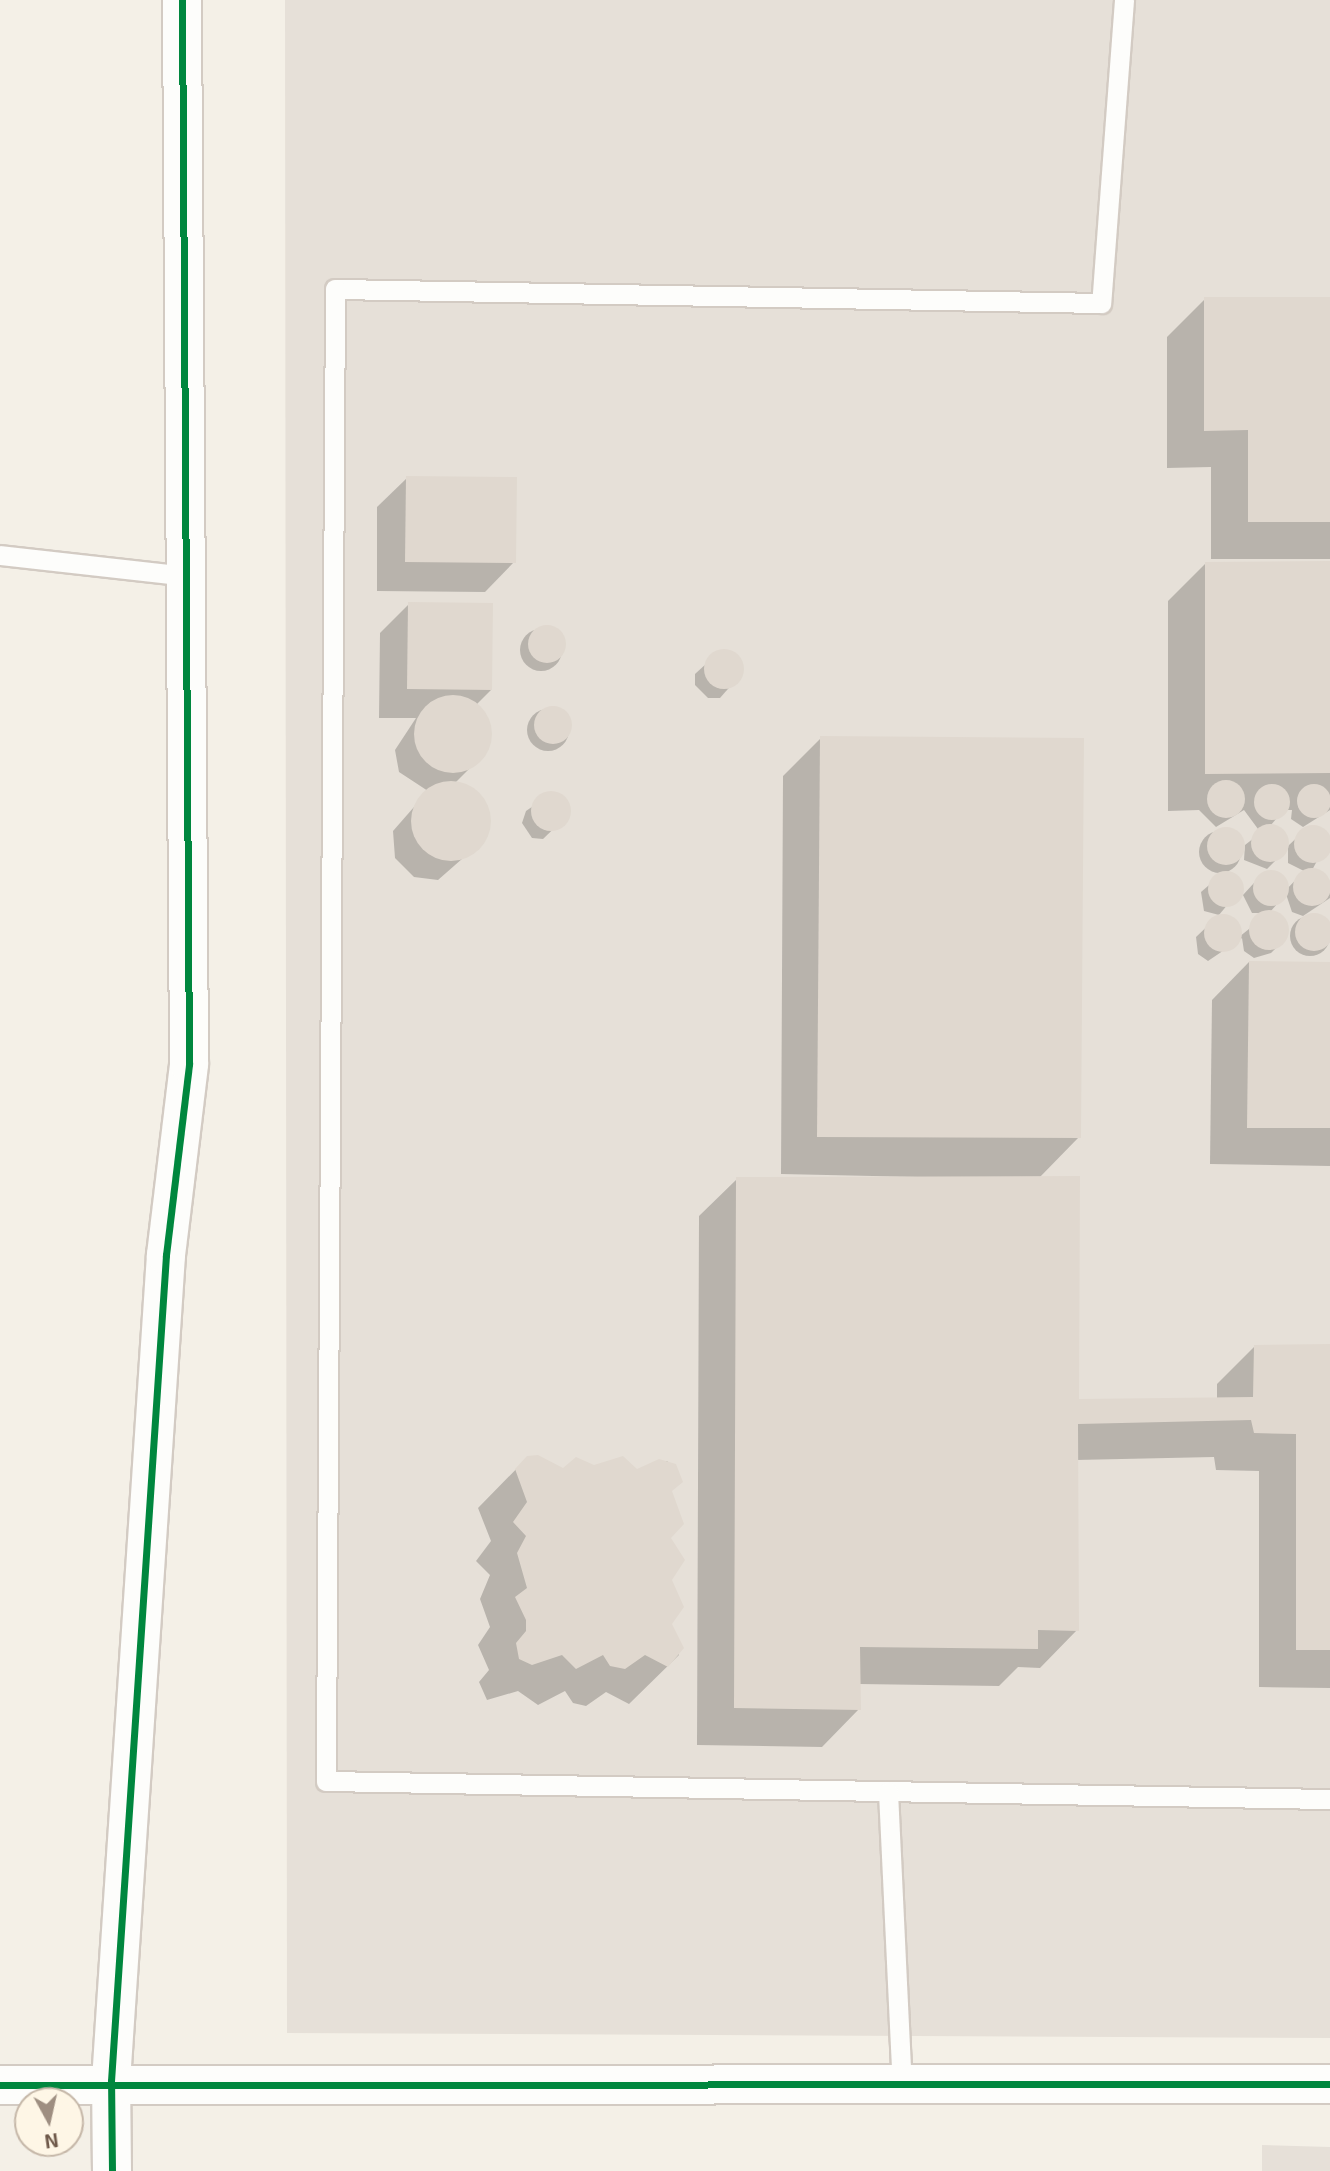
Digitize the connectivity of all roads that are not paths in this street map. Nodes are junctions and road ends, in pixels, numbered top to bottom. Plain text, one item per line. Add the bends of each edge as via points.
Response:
1 (182, 0) edge
2 (1124, 0) edge
3 (0, 555) edge
4 (188, 576) junction
5 (888, 1792) junction
6 (1330, 1799) edge
7 (111, 2081) junction
8 (1330, 2084) edge
9 (0, 2085) edge
10 (902, 2089) junction
11 (112, 2171) edge

1 - 4 street
2 - 5 lane via 1101,303 335,289 326,1781
3 - 4 lane
4 - 7 street via 189,1064 166,1255
5 - 6 lane
5 - 10 lane
7 - 9 street
7 - 10 street
7 - 11 street
8 - 10 street

